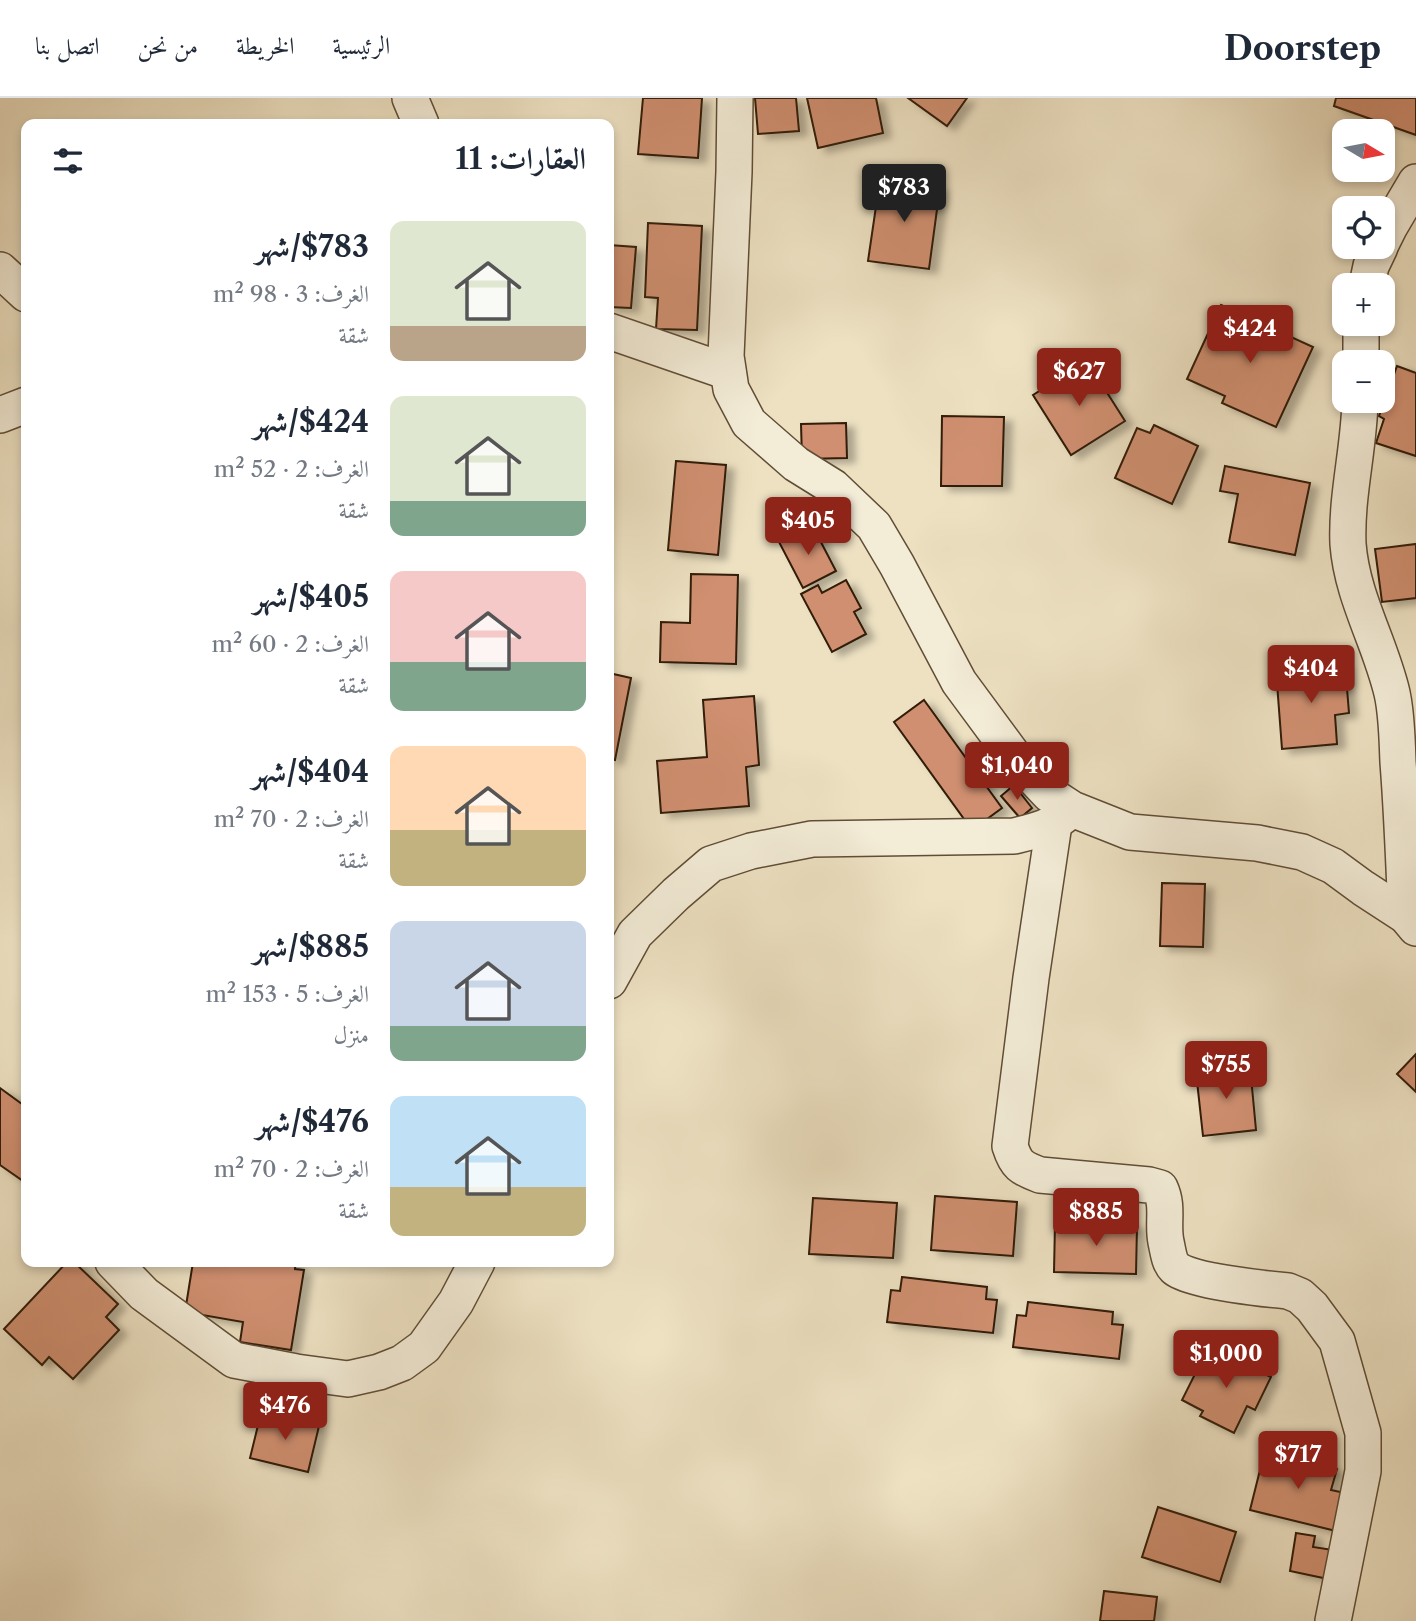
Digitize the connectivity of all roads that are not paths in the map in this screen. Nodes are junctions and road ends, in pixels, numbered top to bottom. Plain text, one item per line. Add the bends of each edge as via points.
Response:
1 (410, 98) edge
2 (735, 98) edge
3 (419, 119) edge
4 (1416, 182) edge
5 (1395, 218) edge
6 (0, 270) edge
7 (21, 289) edge
8 (614, 333) edge
9 (728, 372) junction
10 (21, 407) edge
11 (1359, 413) edge
12 (0, 415) edge
13 (1063, 817) junction
14 (1411, 922) edge
15 (614, 972) edge
16 (118, 1267) edge
17 (474, 1267) edge
18 (1333, 1621) edge

1 - 3 street
2 - 9 street
4 - 5 street
6 - 7 street
8 - 9 street
9 - 13 street via 731,389 749,423 796,464 833,487 874,526 959,682
10 - 12 street
11 - 14 street via 1348,546 1358,594 1392,694
13 - 14 street via 1130,832 1256,843 1302,852 1333,866
13 - 15 street via 1041,830 1014,836 812,839 711,864 635,934
13 - 18 street via 1031,978 1010,1146 1014,1159 1023,1169 1040,1175 1160,1188 1165,1199 1165,1239 1175,1269 1300,1296 1337,1341 1363,1433 1363,1471
16 - 17 street via 144,1294 234,1360 348,1379 402,1363 424,1347

